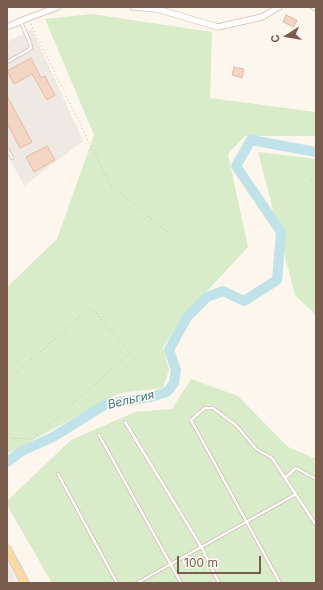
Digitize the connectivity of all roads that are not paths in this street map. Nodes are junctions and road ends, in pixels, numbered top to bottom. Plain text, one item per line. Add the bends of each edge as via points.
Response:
1 (58, 7) edge
2 (133, 7) edge
3 (279, 7) edge
4 (311, 7) edge
5 (316, 10) edge
6 (20, 21) junction
7 (7, 27) edge
8 (7, 62) edge
9 (7, 149) edge
10 (12, 158) dead end
11 (125, 422) dead end
12 (98, 435) dead end
13 (58, 474) dead end
14 (285, 478) junction
15 (316, 480) edge
16 (296, 494) junction
17 (246, 522) junction
18 (316, 525) edge
19 (202, 548) junction
20 (7, 549) edge
21 (172, 565) junction
22 (25, 583) edge
23 (117, 583) edge
24 (137, 583) edge
25 (181, 583) edge
26 (219, 583) edge
27 (280, 583) edge

1 - 6 street
2 - 3 street via 157,9 218,27 262,17
4 - 5 lane
6 - 7 street
6 - 8 lane via 31,48
9 - 10 lane
11 - 19 lane
12 - 21 lane
13 - 23 lane
14 - 15 lane via 296,468
14 - 16 lane
14 - 17 lane via 272,458 256,449 237,426 213,408 205,408 190,420
16 - 17 lane
16 - 18 lane
17 - 19 lane
17 - 27 lane
19 - 21 lane
19 - 26 lane
20 - 22 main road
21 - 24 lane
21 - 25 lane

